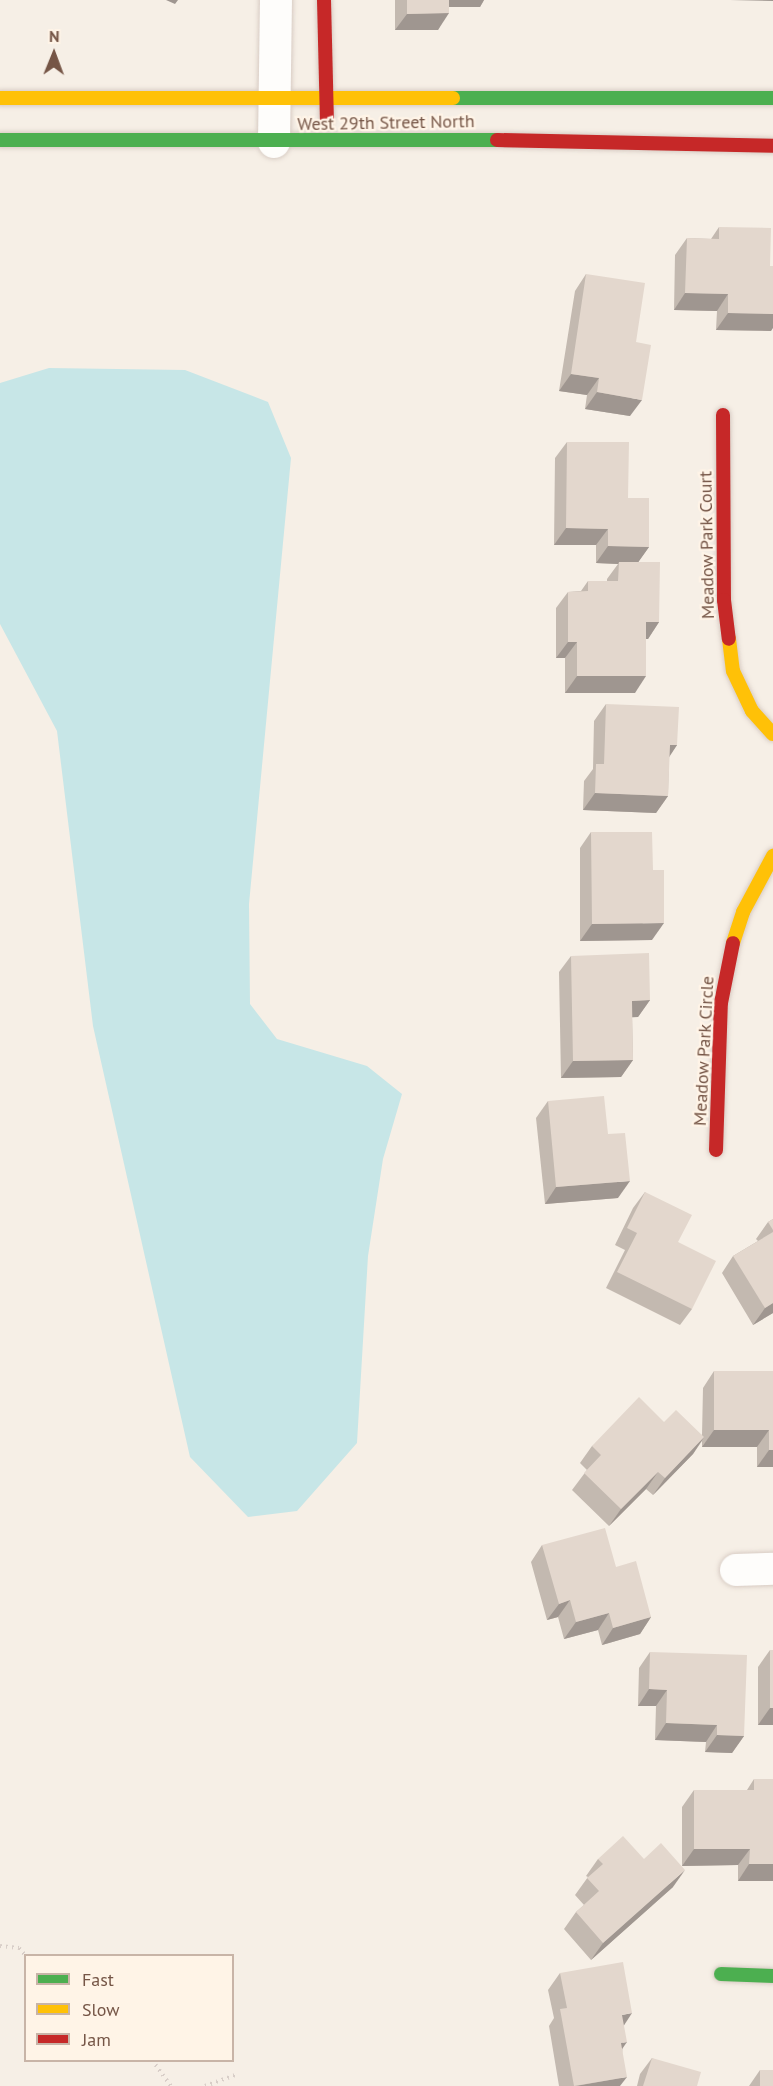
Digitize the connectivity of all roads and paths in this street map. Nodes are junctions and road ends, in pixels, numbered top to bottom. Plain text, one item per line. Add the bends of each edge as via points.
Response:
1 (276, 0) edge
2 (324, 0) edge
3 (0, 98) edge
4 (276, 98) junction
5 (328, 98) junction
6 (773, 98) edge
7 (0, 140) edge
8 (274, 142) junction
9 (325, 143) junction
10 (773, 146) edge
11 (723, 415) dead end
12 (773, 734) edge
13 (773, 856) edge
14 (716, 1150) dead end
15 (773, 1569) edge
16 (736, 1570) dead end
17 (0, 1946) edge
18 (24, 1954) edge
19 (721, 1974) dead end
20 (773, 1976) edge
21 (153, 2062) edge
22 (235, 2075) dead end
23 (171, 2086) edge
24 (205, 2086) edge

1 - 4 street
2 - 5 main road
3 - 4 main road, West 29th Street North
4 - 5 main road, West 29th Street North
4 - 8 street
5 - 6 main road, West 29th Street North
5 - 9 main road
7 - 8 main road, West 29th Street North
8 - 9 main road, West 29th Street North
9 - 10 main road, West 29th Street North via 496,140
11 - 12 main road, Meadow Park Court via 724,600 733,671 752,711
13 - 14 main road, Meadow Park Circle via 743,912 728,960 721,1003
15 - 16 street
17 - 18 path via 19,1948
19 - 20 main road
21 - 23 path
22 - 24 path

